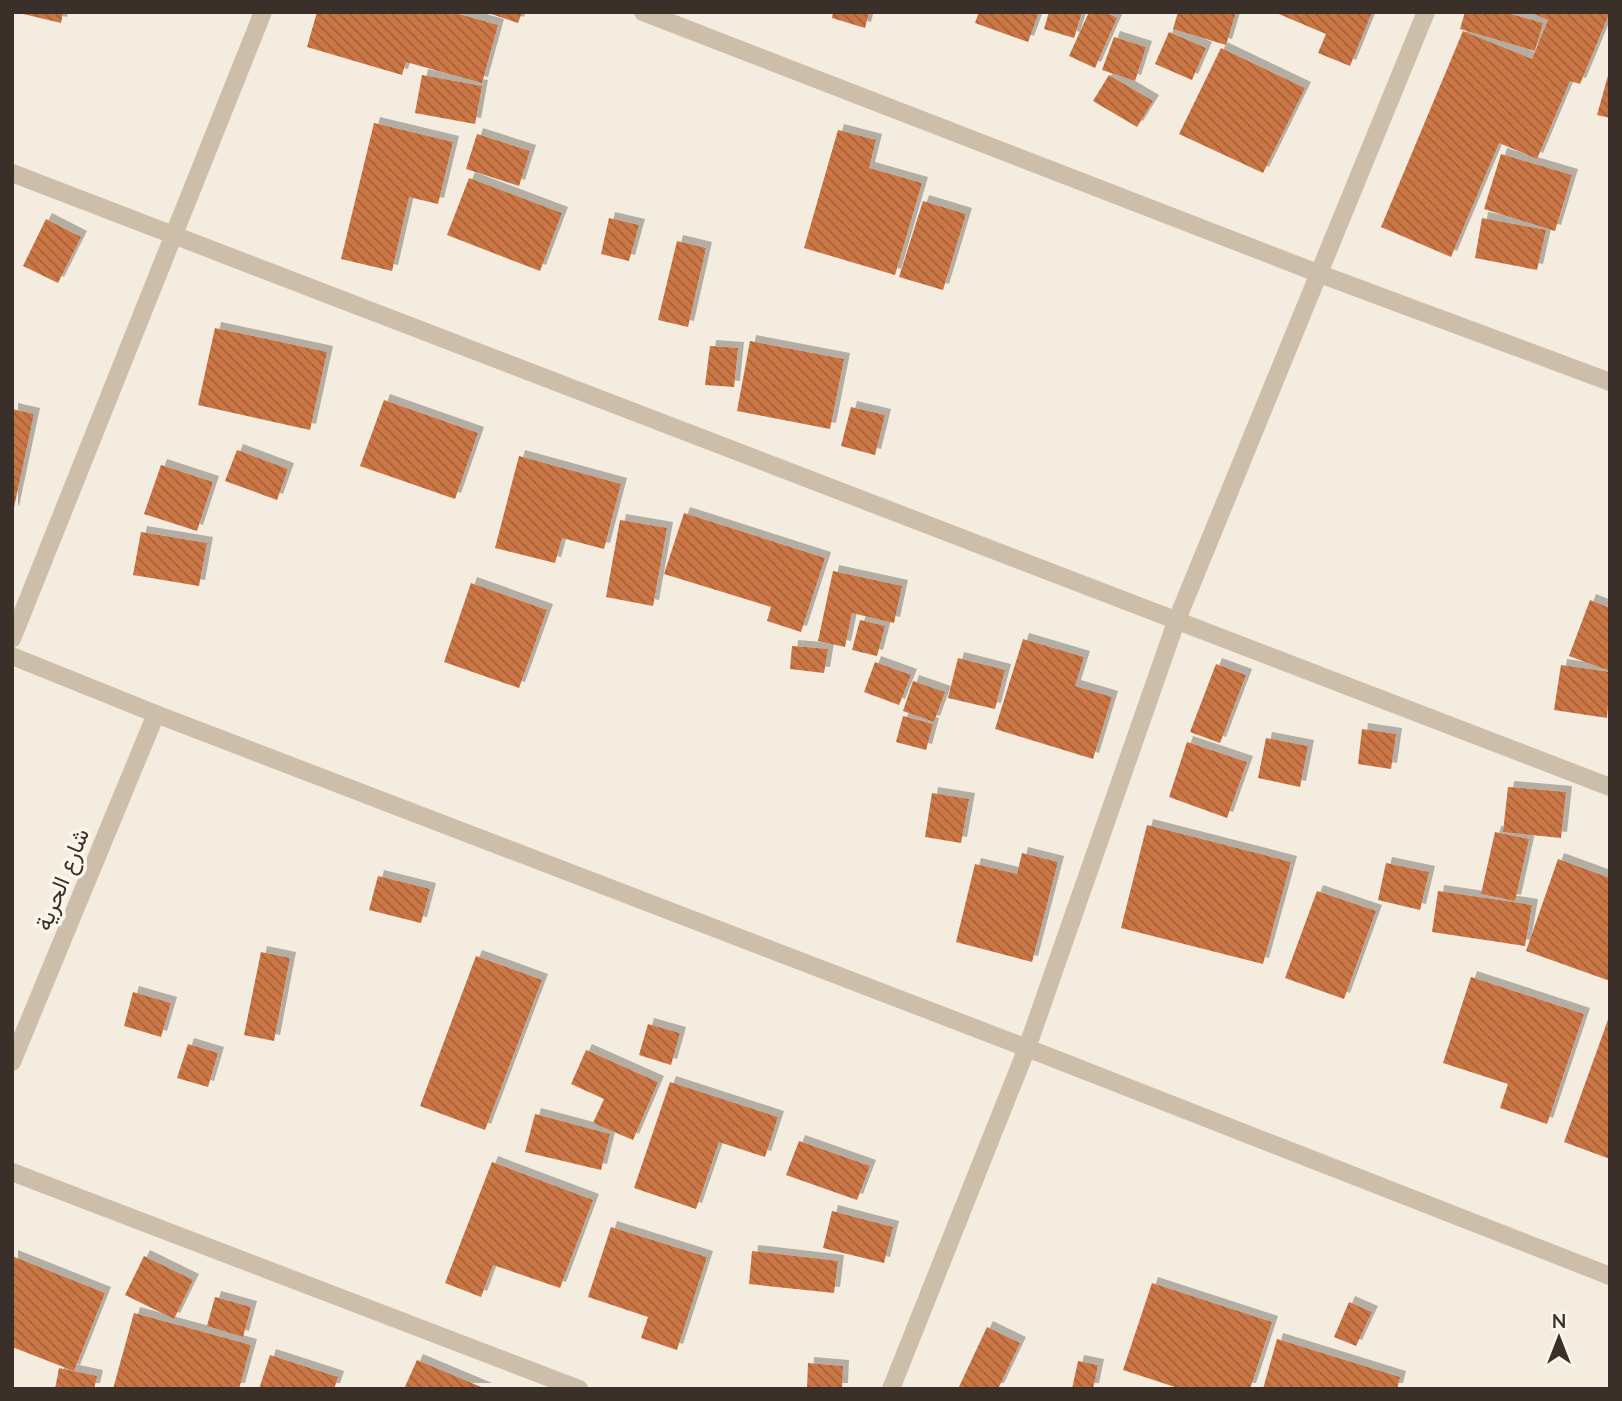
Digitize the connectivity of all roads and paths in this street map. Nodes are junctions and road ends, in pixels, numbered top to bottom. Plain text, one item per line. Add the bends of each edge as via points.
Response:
1 (263, 12) edge
2 (643, 12) edge
3 (1426, 12) edge
4 (12, 173) edge
5 (172, 237) junction
6 (1320, 274) junction
7 (1610, 382) edge
8 (1176, 622) junction
9 (12, 639) edge
10 (12, 656) edge
11 (156, 714) junction
12 (1610, 787) edge
13 (1027, 1048) junction
14 (12, 1062) edge
15 (12, 1172) edge
16 (1610, 1276) edge
17 (579, 1389) edge
18 (891, 1389) edge

1 - 5 street
2 - 6 street
3 - 6 street
4 - 5 street
5 - 8 street
5 - 9 street
6 - 7 street
6 - 8 street
8 - 12 street
8 - 13 street
10 - 11 street
11 - 13 street
11 - 14 street, شارع الحرية
13 - 16 street
13 - 18 street
15 - 17 street

